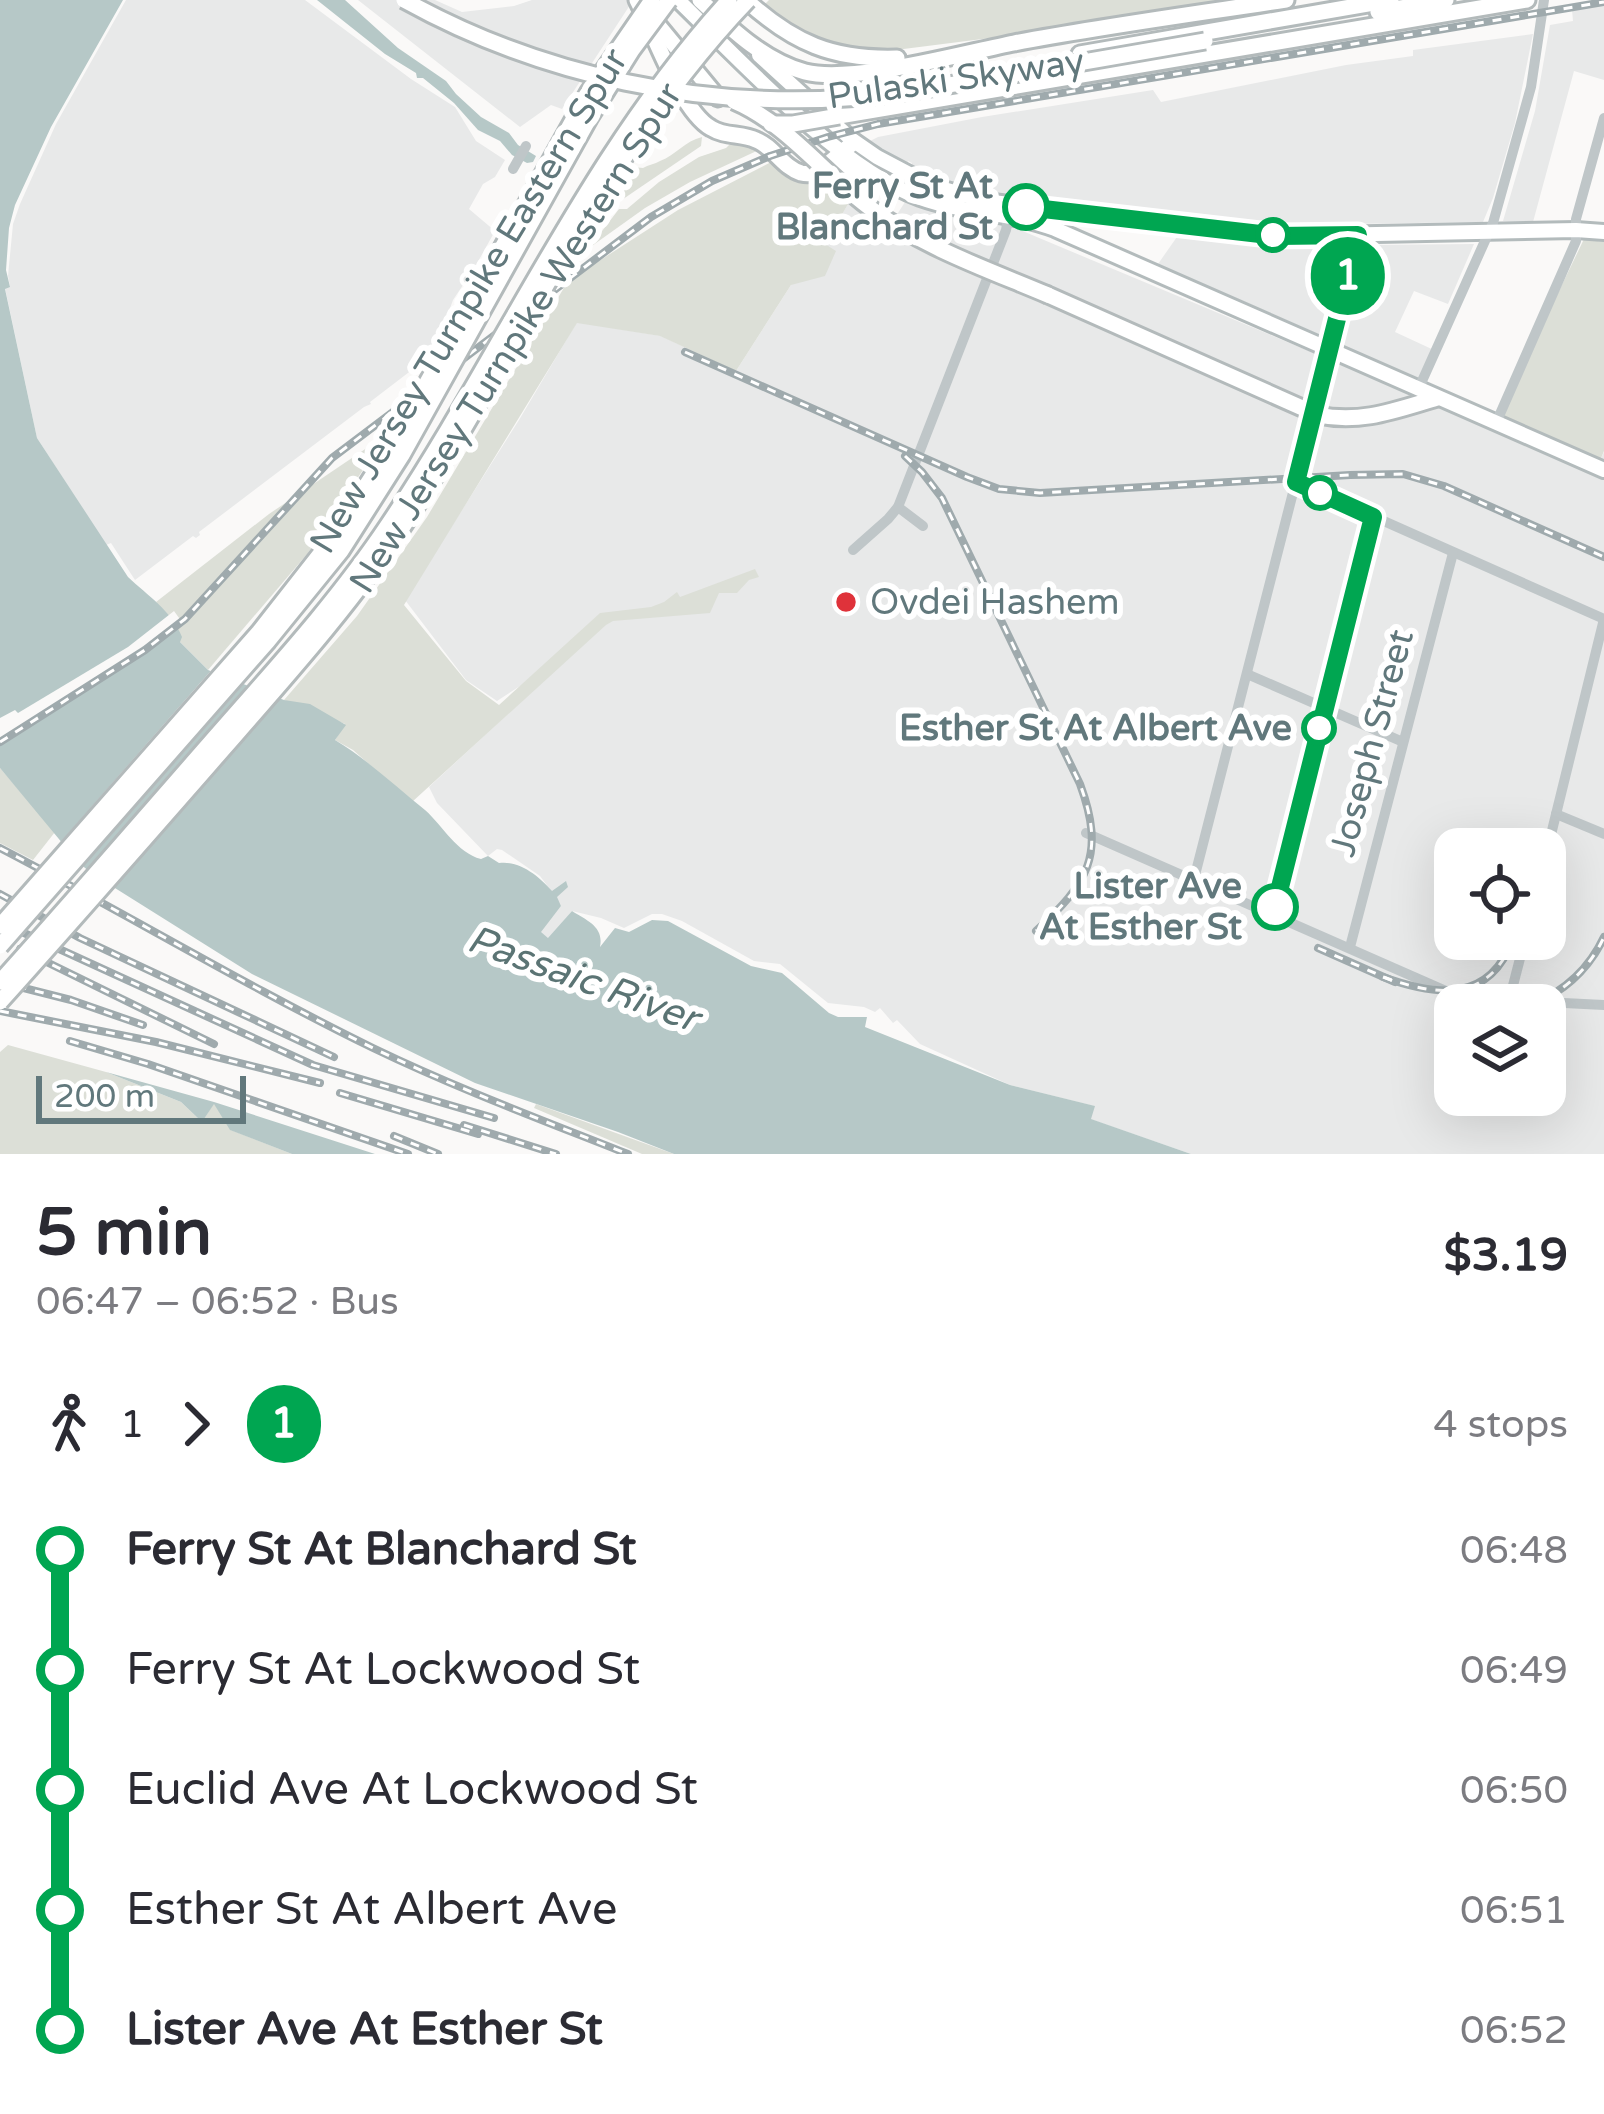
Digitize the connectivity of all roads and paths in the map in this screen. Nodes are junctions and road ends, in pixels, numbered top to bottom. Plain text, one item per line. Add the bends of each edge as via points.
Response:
1 (404, 0) edge
2 (423, 0) edge
3 (637, 0) edge
4 (651, 0) edge
5 (669, 0) edge
6 (678, 0) edge
7 (700, 0) edge
8 (729, 0) edge
9 (747, 0) edge
10 (1286, 0) edge
11 (1342, 0) edge
12 (1390, 0) edge
13 (1446, 0) edge
14 (1502, 0) edge
15 (1544, 0) edge
16 (1524, 1) edge
17 (738, 35) junction
18 (1198, 35) junction
19 (1235, 36) junction
20 (1019, 42) junction
21 (723, 99) junction
22 (1604, 118) edge
23 (526, 146) dead end
24 (849, 147) junction
25 (513, 169) dead end
26 (816, 173) junction
27 (882, 179) junction
28 (1009, 210) junction
29 (1576, 230) junction
30 (1488, 232) junction
31 (1604, 232) edge
32 (1358, 235) junction
33 (1330, 351) junction
34 (1418, 390) junction
35 (1437, 398) junction
36 (1314, 414) junction
37 (1496, 423) junction
38 (1604, 470) edge
39 (1296, 482) junction
40 (898, 507) junction
41 (1373, 517) junction
42 (923, 526) dead end
43 (853, 550) dead end
44 (1453, 553) junction
45 (1604, 619) edge
46 (1247, 674) junction
47 (1324, 709) junction
48 (1403, 742) junction
49 (1556, 814) junction
50 (1553, 828) edge
51 (1086, 832) dead end
52 (1604, 834) edge
53 (1194, 879) junction
54 (1274, 914) junction
55 (0, 926) edge
56 (0, 946) edge
57 (1350, 947) junction
58 (0, 982) edge
59 (1434, 985) edge
60 (0, 1002) edge
61 (1566, 1003) edge
62 (1604, 1005) edge

1 - 21 highway, Pulaski Skyway, bridge via 560,66
2 - 18 highway, Pulaski Skyway, bridge via 591,64 742,89 857,88
3 - 21 highway
3 - 26 highway via 702,122 759,141 798,172
4 - 21 highway
4 - 55 highway, New Jersey Turnpike Eastern Spur, bridge via 569,125 344,522 273,615
5 - 56 highway, New Jersey Turnpike Eastern Spur, bridge via 590,117 341,551
6 - 24 main road via 778,96
7 - 17 highway
8 - 58 highway, New Jersey Turnpike Western Spur, bridge via 619,141 350,578
9 - 20 highway via 791,36 846,56 899,58
9 - 60 highway, New Jersey Turnpike Western Spur, bridge via 630,148 361,586
10 - 20 highway
11 - 18 highway
12 - 18 highway
13 - 19 highway
14 - 19 highway
15 - 30 street via 1523,120
16 - 21 highway, bridge via 793,124 743,115
17 - 20 highway via 787,65 829,75
17 - 24 main road
18 - 19 highway, Pulaski Skyway
18 - 21 highway, Pulaski Skyway, bridge via 891,94
21 - 36 highway, bridge via 769,120 860,200 937,247
22 - 29 street
23 - 25 street
24 - 26 highway
24 - 27 main road
24 - 28 main road
26 - 27 highway via 844,166
27 - 28 main road via 963,210
28 - 32 main road via 1277,236
28 - 33 main road
28 - 40 street
29 - 30 main road
29 - 31 main road
29 - 37 street
30 - 32 main road
30 - 34 street
32 - 33 street
33 - 34 main road
33 - 36 street
34 - 35 main road
35 - 36 highway via 1373,418
35 - 37 main road
36 - 39 street
37 - 38 main road
39 - 41 street
39 - 46 street
40 - 42 street
40 - 43 street
41 - 44 street
41 - 47 street
44 - 45 street
44 - 48 street, Joseph Street
45 - 49 street
46 - 47 street
46 - 53 street
47 - 48 street
47 - 54 street
48 - 57 street, Joseph Street
49 - 50 street
49 - 52 street
51 - 53 street
53 - 54 street
54 - 57 street
57 - 59 street
61 - 62 street

